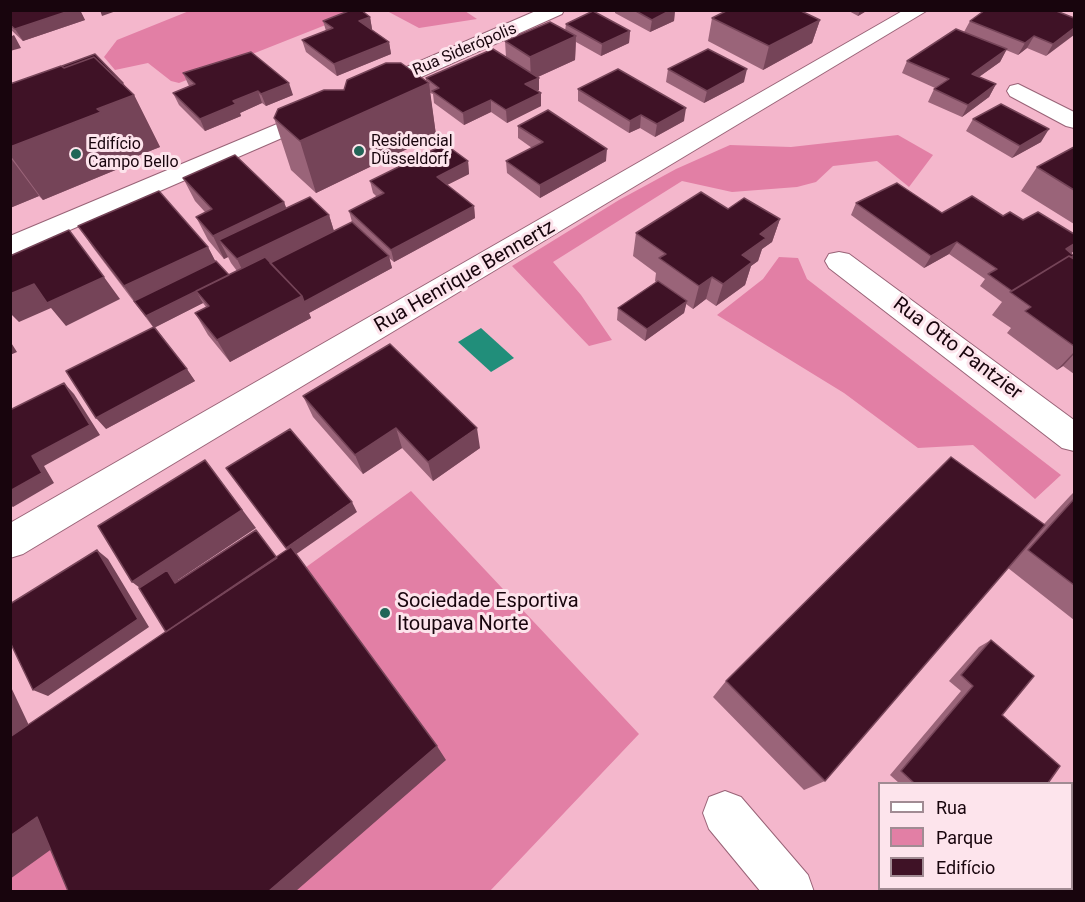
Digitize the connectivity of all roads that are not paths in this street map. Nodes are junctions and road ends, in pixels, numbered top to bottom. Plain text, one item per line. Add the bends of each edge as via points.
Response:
1 (555, 10) edge
2 (919, 10) edge
3 (1018, 91) dead end
4 (357, 96) edge
5 (335, 106) edge
6 (1074, 121) edge
7 (10, 247) edge
8 (839, 261) dead end
9 (1074, 438) edge
10 (10, 543) edge
11 (726, 813) dead end
12 (791, 891) edge

1 - 4 street, Rua Siderópolis
2 - 10 street, Rua Henrique Bennertz
3 - 6 street
5 - 7 street
8 - 9 street, Rua Otto Pantzier
11 - 12 street

